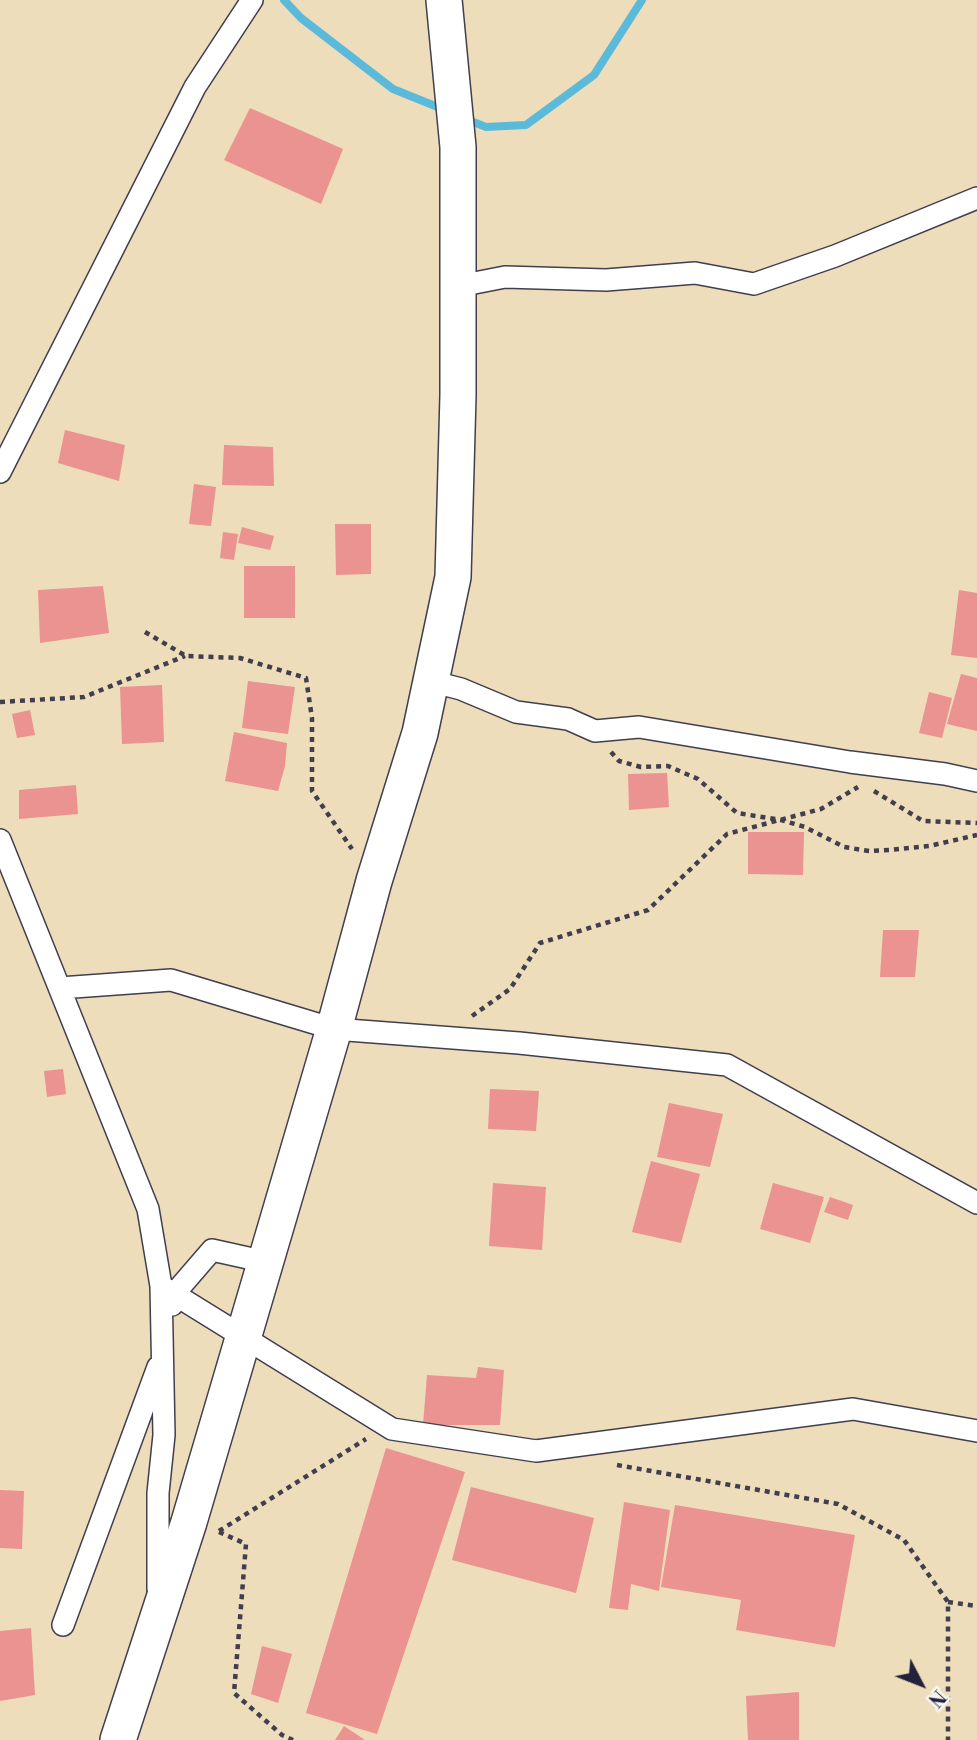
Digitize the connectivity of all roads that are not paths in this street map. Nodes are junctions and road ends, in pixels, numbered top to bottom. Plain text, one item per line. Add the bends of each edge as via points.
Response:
1 (444, 0) edge
2 (251, 2) edge
3 (977, 198) edge
4 (458, 285) junction
5 (0, 472) edge
6 (430, 681) junction
7 (977, 781) edge
8 (0, 840) edge
9 (60, 988) junction
10 (334, 1029) junction
11 (977, 1203) edge
12 (266, 1262) junction
13 (167, 1290) junction
14 (244, 1337) junction
15 (162, 1356) junction
16 (977, 1431) edge
17 (158, 1619) junction
18 (63, 1625) dead end
19 (118, 1740) edge

1 - 4 highway via 458,147
2 - 5 street via 195,87
3 - 4 street via 754,284 695,274 606,280 505,277
4 - 6 highway via 453,578
6 - 7 street via 516,712 568,719 595,731 639,727
6 - 10 highway via 420,733
8 - 9 street
9 - 10 street via 171,980
9 - 13 street via 148,1209
10 - 11 street via 727,1065
10 - 12 highway
12 - 13 street via 212,1250
12 - 14 highway
13 - 14 street
13 - 15 street
14 - 16 street via 392,1429 536,1451 853,1409
14 - 17 highway via 203,1527
15 - 17 street
15 - 18 street
17 - 19 highway

